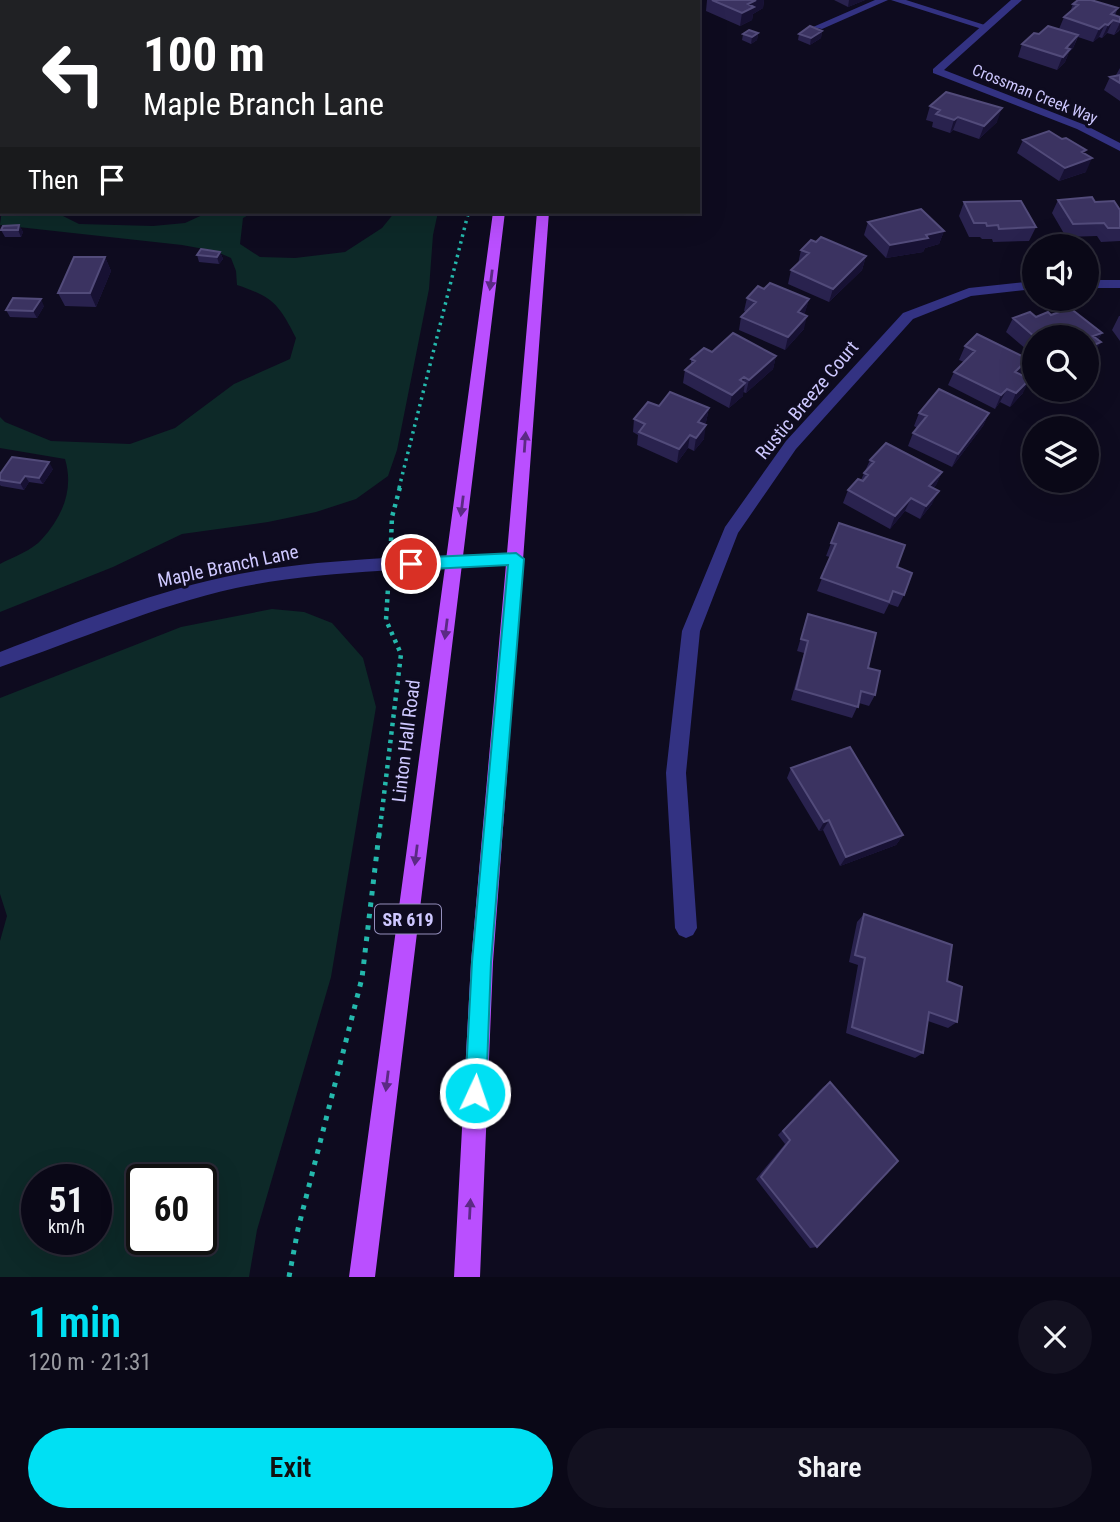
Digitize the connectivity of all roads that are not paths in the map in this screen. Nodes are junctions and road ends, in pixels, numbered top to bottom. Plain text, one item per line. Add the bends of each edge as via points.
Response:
1 (883, 0) edge
2 (896, 0) edge
3 (1017, 0) edge
4 (986, 26) junction
5 (818, 27) edge
6 (1120, 148) edge
7 (499, 214) edge
8 (542, 214) edge
9 (1099, 284) edge
10 (1120, 284) edge
11 (1022, 286) edge
12 (516, 559) junction
13 (455, 562) junction
14 (0, 660) edge
15 (686, 928) dead end
16 (362, 1277) edge
17 (467, 1277) edge

1 - 5 street
2 - 4 street
3 - 4 street
4 - 6 street, Crossman Creek Way via 937,71 1056,116
7 -> 13 main road, Linton Hall Road / SR 619
12 -> 8 main road
9 - 10 street
11 - 15 street, Rustic Breeze Court via 970,292 908,316 792,445 732,531 691,631 677,772
12 - 13 street, Maple Branch Lane
17 -> 12 main road via 482,962
13 - 14 street, Maple Branch Lane via 326,569 238,582 124,613
13 -> 16 main road, Linton Hall Road / SR 619

